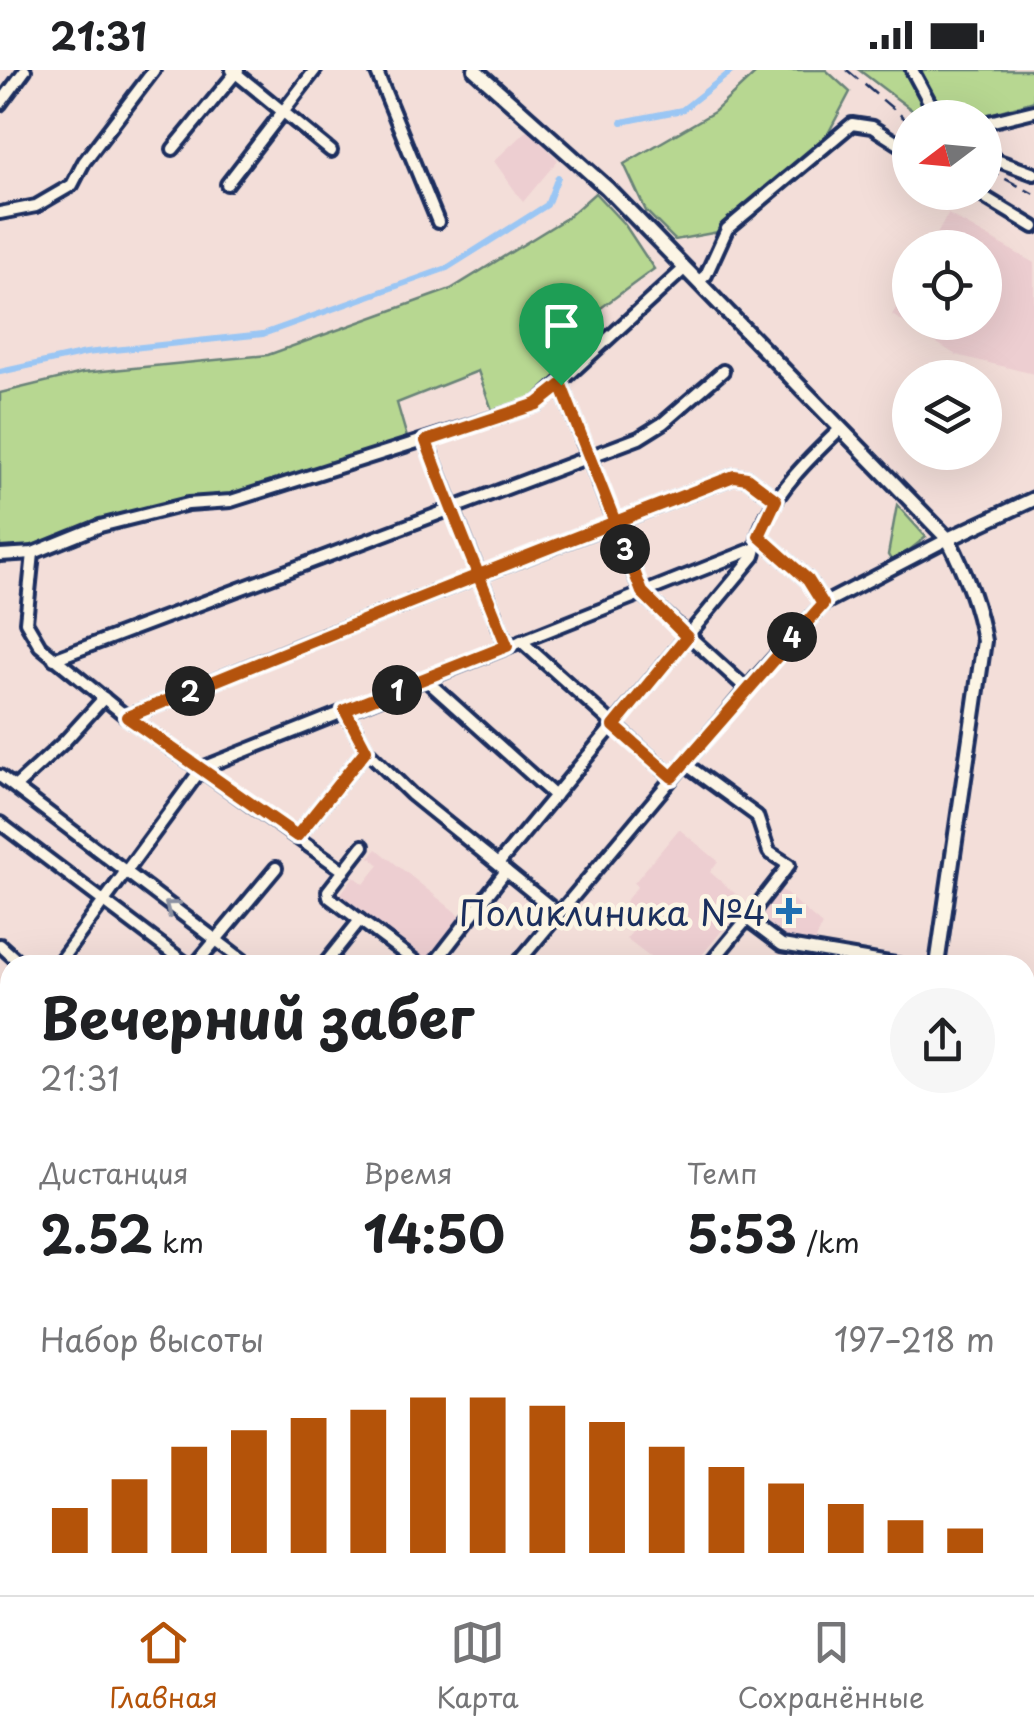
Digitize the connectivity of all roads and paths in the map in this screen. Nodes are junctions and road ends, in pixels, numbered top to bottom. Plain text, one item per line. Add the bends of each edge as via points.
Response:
1 (25, 70) edge
2 (154, 70) edge
3 (315, 70) edge
4 (376, 70) edge
5 (475, 70) edge
6 (912, 70) edge
7 (236, 71) edge
8 (928, 100) edge
9 (0, 104) edge
10 (283, 111) junction
11 (1034, 111) edge
12 (1002, 119) edge
13 (892, 140) edge
14 (173, 149) dead end
15 (330, 151) dead end
16 (1002, 162) edge
17 (1034, 174) edge
18 (227, 184) dead end
19 (1002, 208) edge
20 (0, 213) edge
21 (438, 222) dead end
22 (1034, 227) edge
23 (685, 268) junction
24 (698, 282) junction
25 (723, 371) dead end
26 (561, 385) junction
27 (840, 429) junction
28 (426, 441) junction
29 (590, 457) junction
30 (1034, 498) edge
31 (776, 500) junction
32 (451, 509) junction
33 (615, 522) junction
34 (948, 539) junction
35 (758, 542) junction
36 (33, 553) junction
37 (0, 555) edge
38 (478, 575) junction
39 (642, 592) junction
40 (823, 604) junction
41 (687, 637) junction
42 (521, 641) junction
43 (507, 646) junction
44 (54, 659) junction
45 (425, 679) junction
46 (747, 689) junction
47 (104, 698) junction
48 (345, 710) junction
49 (127, 717) junction
50 (614, 726) junction
51 (366, 750) junction
52 (684, 762) junction
53 (202, 768) junction
54 (0, 776) edge
55 (672, 777) junction
56 (15, 788) junction
57 (555, 796) junction
58 (0, 823) edge
59 (297, 836) junction
60 (363, 846) dead end
61 (276, 868) dead end
62 (502, 868) junction
63 (344, 871) junction
64 (124, 872) junction
65 (104, 901) junction
66 (558, 912) junction
67 (746, 918) junction
68 (360, 920) junction
69 (214, 939) junction
70 (64, 955) edge
71 (178, 955) edge
72 (200, 955) edge
73 (236, 955) edge
74 (332, 955) edge
75 (407, 955) edge
76 (440, 955) edge
77 (524, 955) edge
78 (717, 955) edge
79 (842, 955) edge
80 (937, 955) edge

1 - 9 street
2 - 20 street via 72,185 36,206
3 - 10 street
4 - 21 street
5 - 23 main road
6 - 8 street
7 - 10 street
7 - 14 street
10 - 15 street
10 - 18 street
11 - 12 street
13 - 24 street via 852,124 727,229
16 - 17 street
19 - 22 street
23 - 24 main road
23 - 26 street
24 - 27 main road
25 - 29 street via 664,423
26 - 28 street via 537,404
26 - 29 street
27 - 31 street
27 - 34 main road
28 - 32 street
28 - 36 street via 232,500 100,526
29 - 32 street
29 - 33 street
30 - 34 main road
31 - 33 street via 734,476
31 - 35 street
32 - 38 street
32 - 44 street
33 - 38 street
33 - 39 street
34 - 40 street
34 - 80 main road via 984,640
35 - 39 street
35 - 40 street via 808,580
35 - 41 street via 754,556
36 - 37 street
36 - 44 street via 26,622
38 - 43 street
38 - 49 street
39 - 41 street
39 - 42 street
40 - 46 street
41 - 46 street
41 - 50 street
42 - 43 street
42 - 50 street
43 - 45 street
44 - 47 street
45 - 48 street
45 - 57 street
46 - 52 street
47 - 49 street
47 - 56 street
48 - 51 street
48 - 53 street
49 - 53 street
50 - 55 street
50 - 57 street
51 - 59 street
51 - 62 street
52 - 55 street
52 - 67 street via 757,816 769,852 789,866
53 - 59 street
53 - 64 street
54 - 56 street
55 - 66 street
56 - 64 street
57 - 62 street
58 - 65 street
59 - 63 street
60 - 63 street
61 - 69 street
62 - 66 street
62 - 76 street
63 - 68 street via 328,894
64 - 65 street
69 -> 64 street
65 - 70 street
65 - 71 street
66 - 77 street
67 - 78 street
67 - 79 street via 782,945
68 - 74 street
68 - 75 street
69 - 72 street
69 - 73 street

